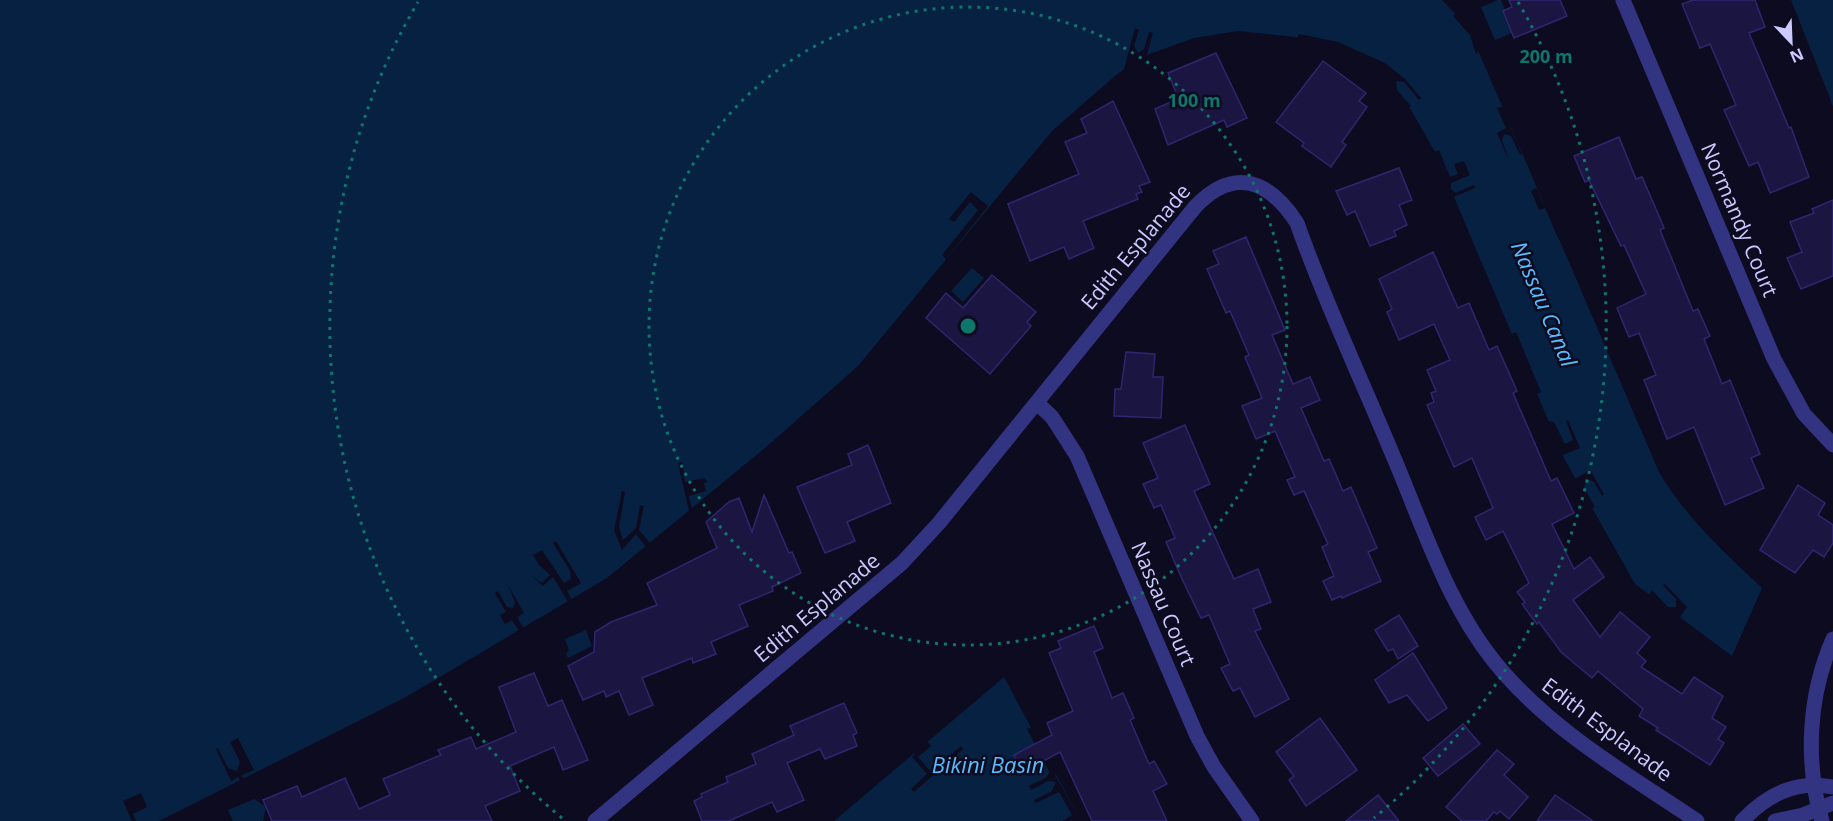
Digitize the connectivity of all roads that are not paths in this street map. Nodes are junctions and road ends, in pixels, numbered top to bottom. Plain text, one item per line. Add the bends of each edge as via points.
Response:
1 (1623, 0) edge
2 (1037, 403) junction
3 (1833, 445) edge
4 (1833, 639) edge
5 (1814, 783) junction
6 (1833, 787) edge
7 (1825, 811) edge
8 (595, 821) edge
9 (1252, 821) edge
10 (1697, 821) edge
11 (1742, 821) edge
12 (1775, 821) edge

1 - 3 street, Normandy Court via 1774,359 1804,414
2 - 8 street, Edith Esplanade via 902,563
2 - 9 street, Nassau Court via 1052,417 1077,456 1197,736
2 - 10 street, Edith Esplanade via 1133,281 1209,193 1236,182 1254,184 1272,193 1297,223 1443,574 1474,633 1505,675 1560,726
4 - 5 street via 1814,711
5 - 6 street
5 - 7 street
5 - 11 street via 1786,788
7 - 12 street

